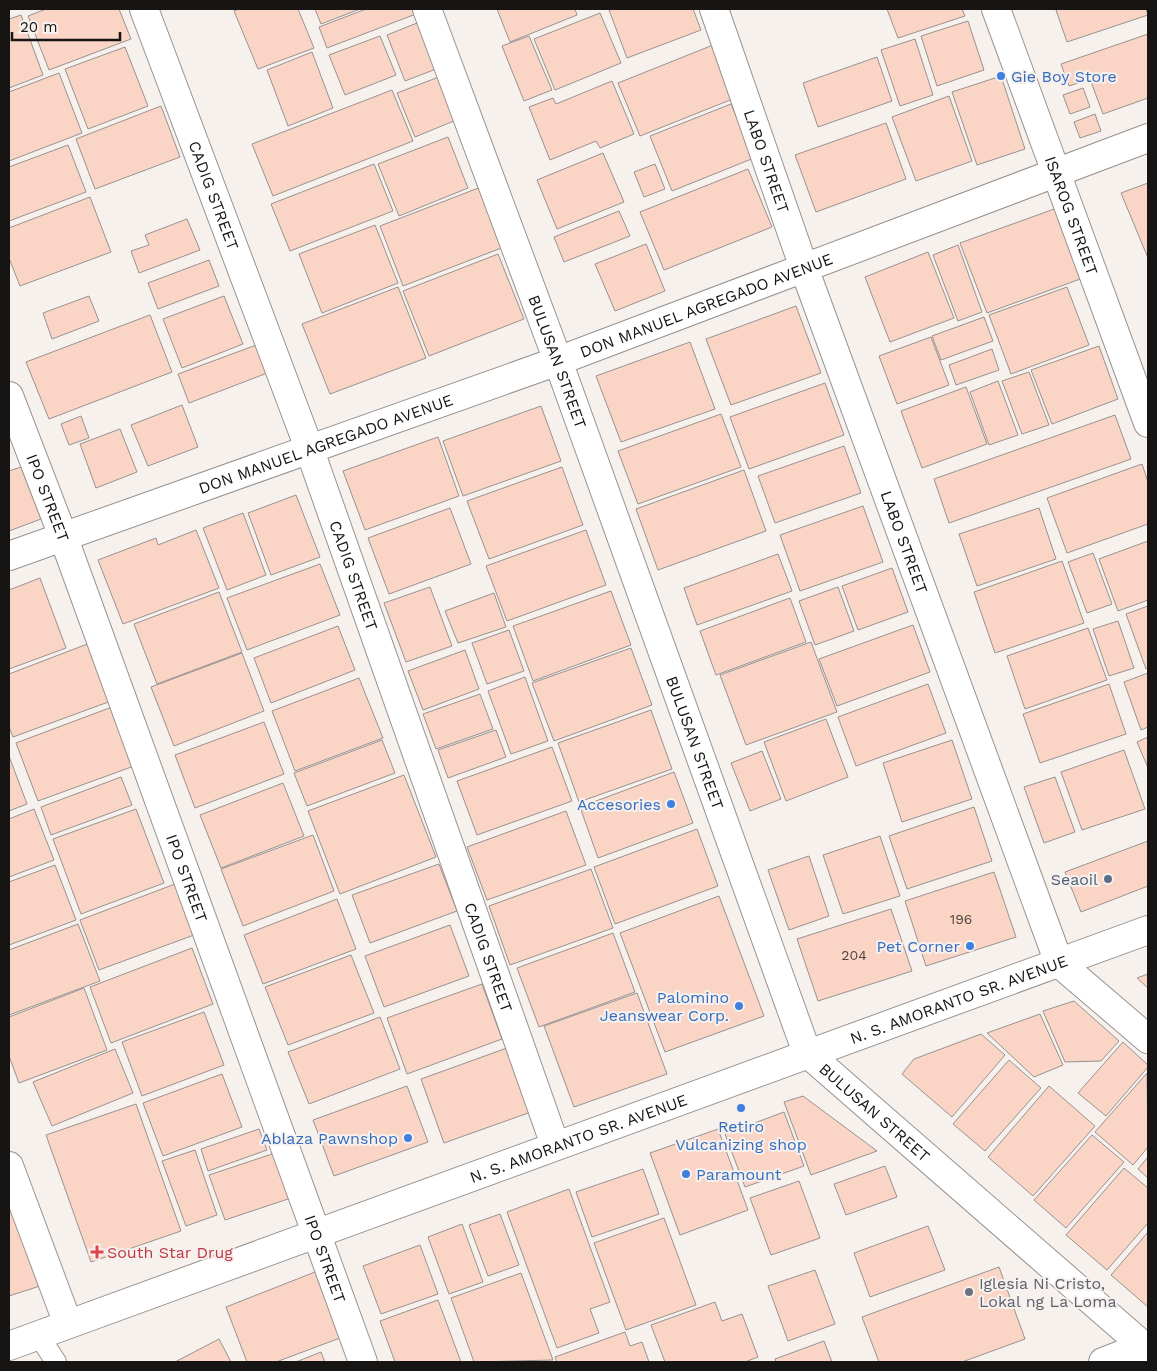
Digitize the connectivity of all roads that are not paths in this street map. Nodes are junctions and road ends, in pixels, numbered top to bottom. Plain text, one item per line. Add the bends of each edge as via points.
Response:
1 (144, 9) edge
2 (427, 9) edge
3 (714, 9) edge
4 (996, 9) edge
5 (1148, 138) edge
6 (1057, 172) junction
7 (804, 268) junction
8 (558, 361) junction
9 (9, 396) edge
10 (1148, 423) edge
11 (309, 448) junction
12 (63, 536) junction
13 (9, 556) edge
14 (1148, 930) edge
15 (1058, 963) junction
16 (1148, 1039) edge
17 (807, 1053) junction
18 (555, 1145) junction
19 (9, 1166) edge
20 (316, 1235) junction
21 (68, 1324) junction
22 (38, 1336) junction
23 (9, 1346) edge
24 (1146, 1348) edge
25 (56, 1362) edge
26 (363, 1362) edge
27 (1102, 1362) edge

1 - 11 street, CADIG STREET
2 - 8 street, BULUSAN STREET
3 - 7 street, LABO STREET
4 - 6 street, ISAROG STREET
5 - 6 street, DON MANUEL AGREGADO AVENUE
6 - 7 street, DON MANUEL AGREGADO AVENUE
6 - 10 street, ISAROG STREET
7 - 8 street, DON MANUEL AGREGADO AVENUE
7 - 15 street, LABO STREET
8 - 11 street, DON MANUEL AGREGADO AVENUE
8 - 17 street, BULUSAN STREET
9 - 12 street, IPO STREET
11 - 12 street, DON MANUEL AGREGADO AVENUE
11 - 18 street, CADIG STREET
12 - 13 street, DON MANUEL AGREGADO AVENUE
12 - 20 street, IPO STREET
14 - 15 street, N. S. AMORANTO SR. AVENUE
15 - 16 street, LABO STREET
15 - 17 street, N. S. AMORANTO SR. AVENUE
17 - 18 street, N. S. AMORANTO SR. AVENUE
17 - 24 street, BULUSAN STREET
18 - 20 street, N. S. AMORANTO SR. AVENUE
19 - 21 street
20 - 21 street, N. S. AMORANTO SR. AVENUE
20 - 26 street, IPO STREET
21 - 22 street, N. S. AMORANTO SR. AVENUE
22 - 23 street, N. S. AMORANTO SR. AVENUE
22 - 25 lane
24 - 27 street

